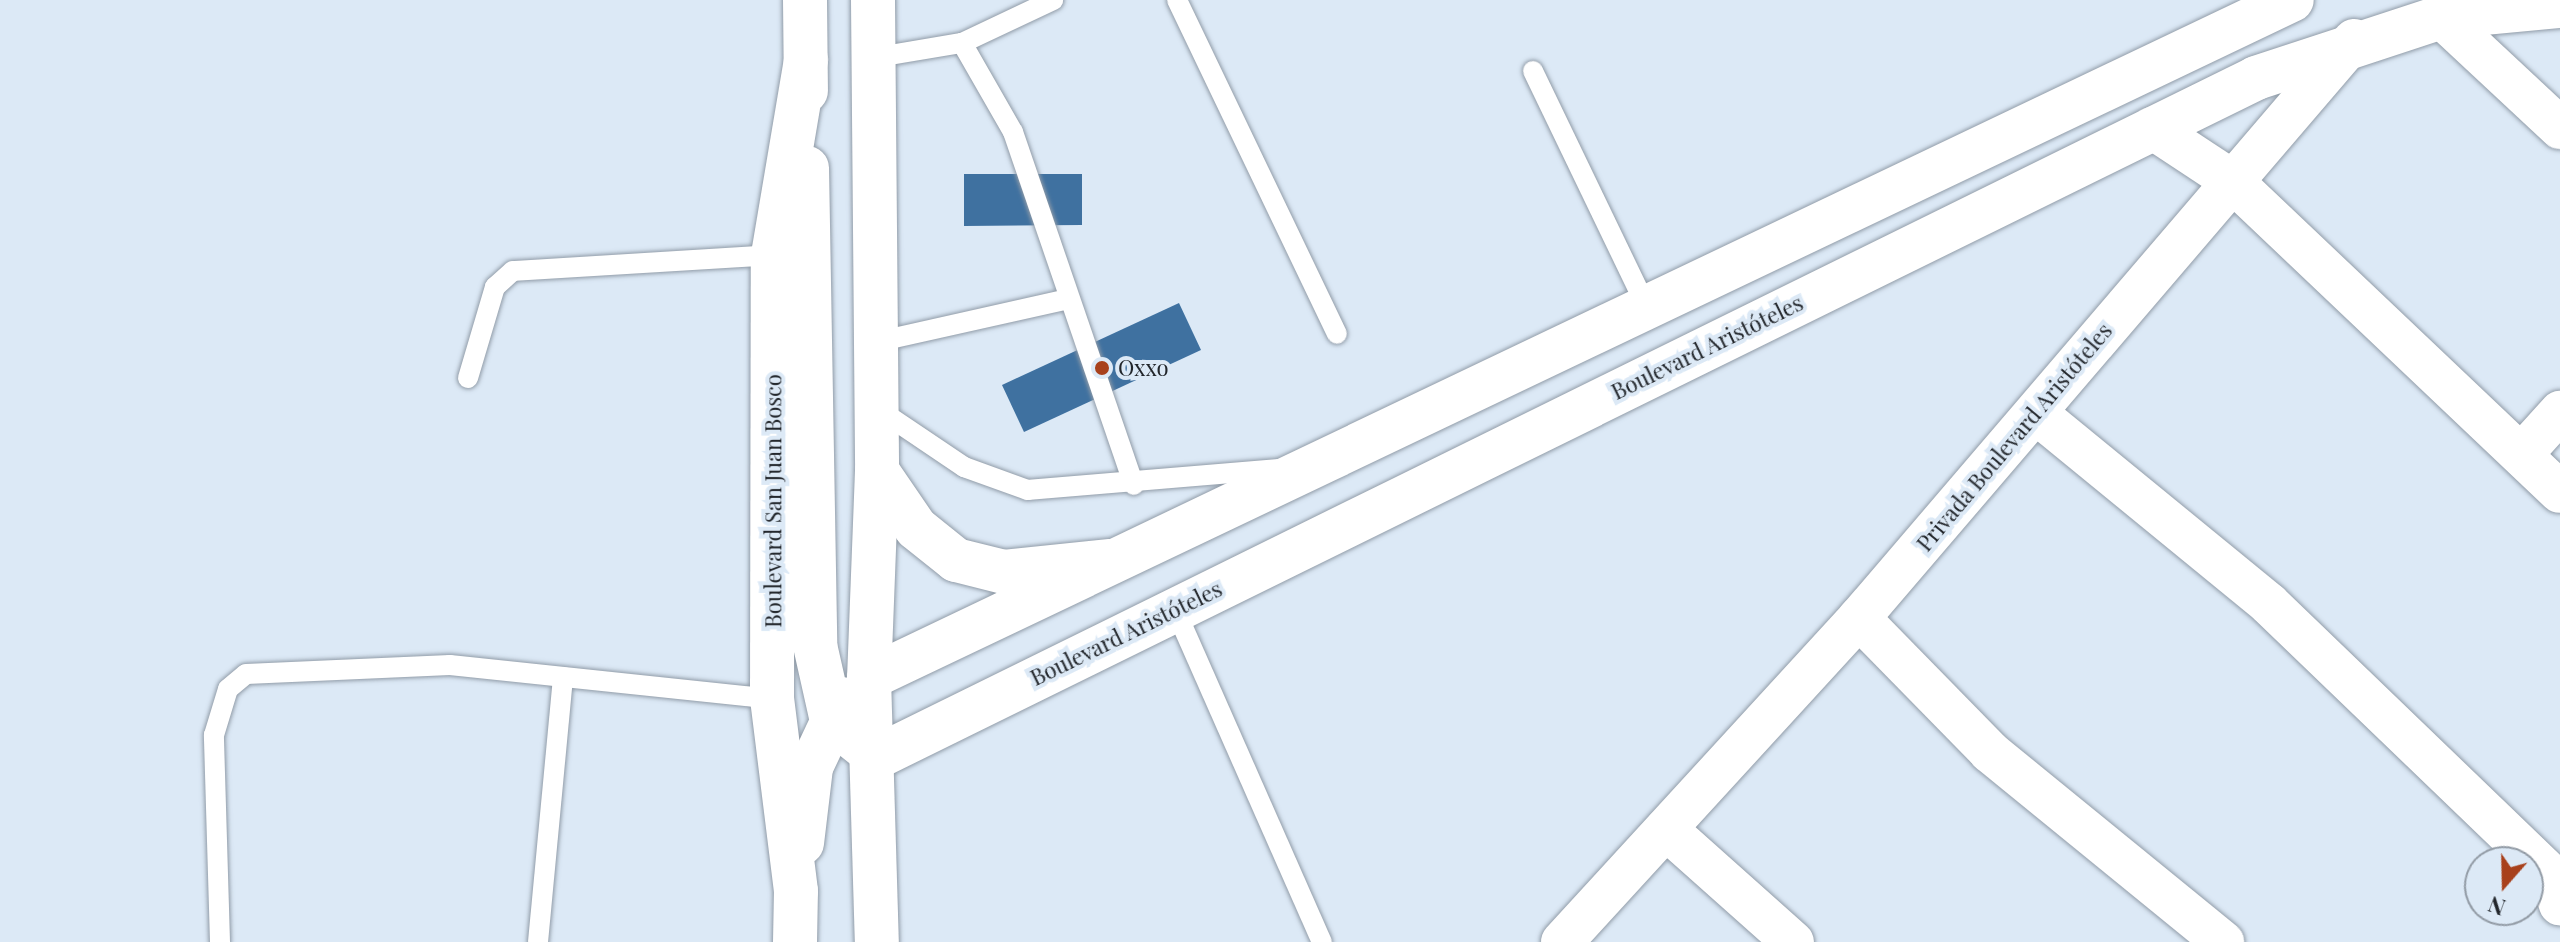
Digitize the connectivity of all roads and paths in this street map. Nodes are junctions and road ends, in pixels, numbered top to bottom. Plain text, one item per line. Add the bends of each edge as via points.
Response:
1 (805, 0) edge
2 (873, 0) edge
3 (1053, 0) edge
4 (1177, 0) edge
5 (2292, 0) edge
6 (2560, 6) edge
7 (2441, 17) junction
8 (2354, 40) junction
9 (962, 43) junction
10 (872, 58) junction
11 (806, 60) junction
12 (1533, 71) dead end
13 (2152, 128) junction
14 (2560, 128) edge
15 (2231, 180) junction
16 (773, 255) junction
17 (1069, 299) junction
18 (1647, 308) junction
19 (1337, 334) dead end
20 (876, 342) junction
21 (468, 378) dead end
22 (876, 408) junction
23 (2560, 412) edge
24 (2036, 413) junction
25 (2522, 454) junction
26 (1326, 463) junction
27 (877, 471) junction
28 (1134, 485) junction
29 (2560, 492) edge
30 (1110, 561) junction
31 (1175, 609) junction
32 (1859, 618) junction
33 (563, 677) junction
34 (869, 678) junction
35 (772, 699) junction
36 (832, 721) junction
37 (877, 757) junction
38 (1666, 829) junction
39 (796, 891) junction
40 (2560, 904) edge
41 (220, 942) edge
42 (538, 942) edge
43 (795, 942) edge
44 (877, 942) edge
45 (1322, 942) edge
46 (1562, 942) edge
47 (1793, 942) edge
48 (2223, 942) edge

1 - 11 street, Boulevard San Juan Bosco
2 - 10 street
3 - 9 lane
4 - 19 lane
5 - 18 street
6 - 7 street, Boulevard Aristóteles
7 - 8 street, Boulevard Aristóteles
7 - 14 street
8 - 13 street, Boulevard Aristóteles
8 - 15 street, Privada Boulevard Aristóteles
9 - 10 lane
9 - 17 lane via 1013,132
10 - 20 street
11 - 16 street, Boulevard San Juan Bosco
11 - 36 street, Boulevard San Juan Bosco via 815,645
12 - 18 lane
13 - 15 street
13 - 31 street, Boulevard Aristóteles
15 - 24 street, Privada Boulevard Aristóteles
15 - 25 street
16 - 21 lane via 513,271 495,287
16 - 35 street, Boulevard San Juan Bosco
17 - 20 lane
17 - 28 lane
18 - 26 street
20 - 22 street
22 - 27 street
22 - 28 lane via 993,482 1028,490
23 - 25 street
24 - 32 street, Privada Boulevard Aristóteles
24 - 40 street via 2269,604 2550,874
25 - 29 street
26 - 28 lane
26 - 30 street
27 - 30 street via 916,528 956,560 1004,572
27 - 34 street
30 - 34 street
31 - 37 street, Boulevard Aristóteles
31 - 45 lane
32 - 38 street, Privada Boulevard Aristóteles
32 - 48 street via 1990,752
33 - 35 lane
33 - 41 lane via 450,665 246,674 228,689 214,735
33 - 42 lane
34 - 36 street via 847,692
34 - 37 street
35 - 39 street, Boulevard San Juan Bosco
36 - 37 street
36 - 39 street via 811,767
37 - 44 street
38 - 46 street, Privada Boulevard Aristóteles
38 - 47 street
39 - 43 street, Boulevard San Juan Bosco

